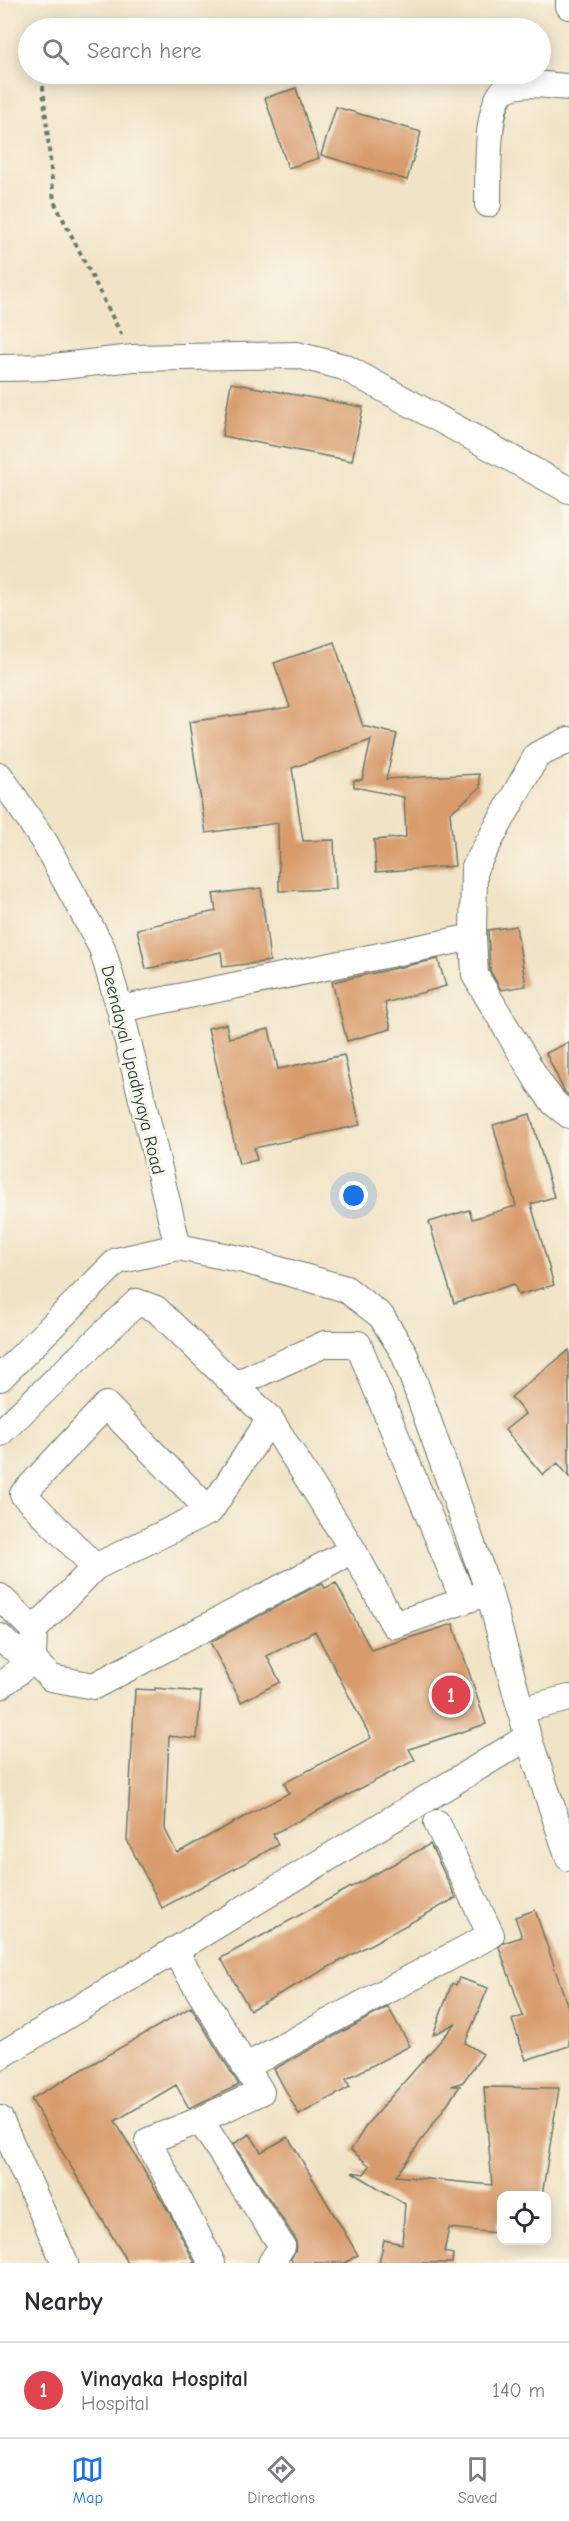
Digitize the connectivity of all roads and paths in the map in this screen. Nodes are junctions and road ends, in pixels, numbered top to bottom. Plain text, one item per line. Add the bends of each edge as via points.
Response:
1 (569, 0) edge
2 (569, 6) edge
3 (43, 84) edge
4 (569, 87) edge
5 (488, 204) dead end
6 (133, 358) junction
7 (0, 368) edge
8 (569, 490) edge
9 (569, 740) edge
10 (0, 776) edge
11 (473, 937) junction
12 (120, 1009) junction
13 (569, 1115) edge
14 (178, 1247) junction
15 (0, 1377) edge
16 (236, 1384) junction
17 (270, 1419) junction
18 (0, 1432) edge
19 (210, 1511) junction
20 (353, 1550) junction
21 (95, 1567) junction
22 (489, 1592) junction
23 (0, 1597) edge
24 (464, 1601) junction
25 (34, 1630) junction
26 (0, 1637) edge
27 (33, 1660) junction
28 (0, 1686) edge
29 (569, 1698) edge
30 (520, 1710) junction
31 (528, 1737) junction
32 (437, 1823) dead end
33 (569, 1858) edge
34 (174, 1950) junction
35 (0, 2056) edge
36 (245, 2067) junction
37 (0, 2119) edge
38 (200, 2120) junction
39 (64, 2263) edge
40 (212, 2263) edge
41 (271, 2263) edge

1 - 2 street
3 - 6 path via 54,201
4 - 5 street via 523,85 506,88 496,99
6 - 7 street via 52,368
6 - 8 street via 297,355 344,367
9 - 11 street via 537,754 474,869
10 - 12 street, Deendayal Upadhyaya Road via 45,843 102,948
11 - 12 street
11 - 13 street via 475,975 539,1083
12 - 14 street, Deendayal Upadhyaya Road
14 - 15 street via 117,1261
14 - 22 street via 244,1260 346,1290 381,1316 404,1353
16 - 17 street
16 - 18 street via 156,1309 137,1302
16 - 24 street via 325,1344 358,1344
17 - 19 street
17 - 20 street
19 - 21 street
19 - 21 street via 106,1405 24,1494
20 - 24 street via 394,1625
20 - 27 street via 94,1686 51,1678
21 - 25 street
22 - 24 street
22 - 30 street
23 - 25 street
25 - 27 street
26 - 27 street
27 - 28 street
29 - 30 street
30 - 31 street
31 - 33 street
31 - 34 street
32 - 36 street via 491,1935
34 - 35 street
34 - 36 street
36 - 38 street via 261,2092
37 - 39 street
38 - 40 street via 148,2140
38 - 41 street via 282,2246

